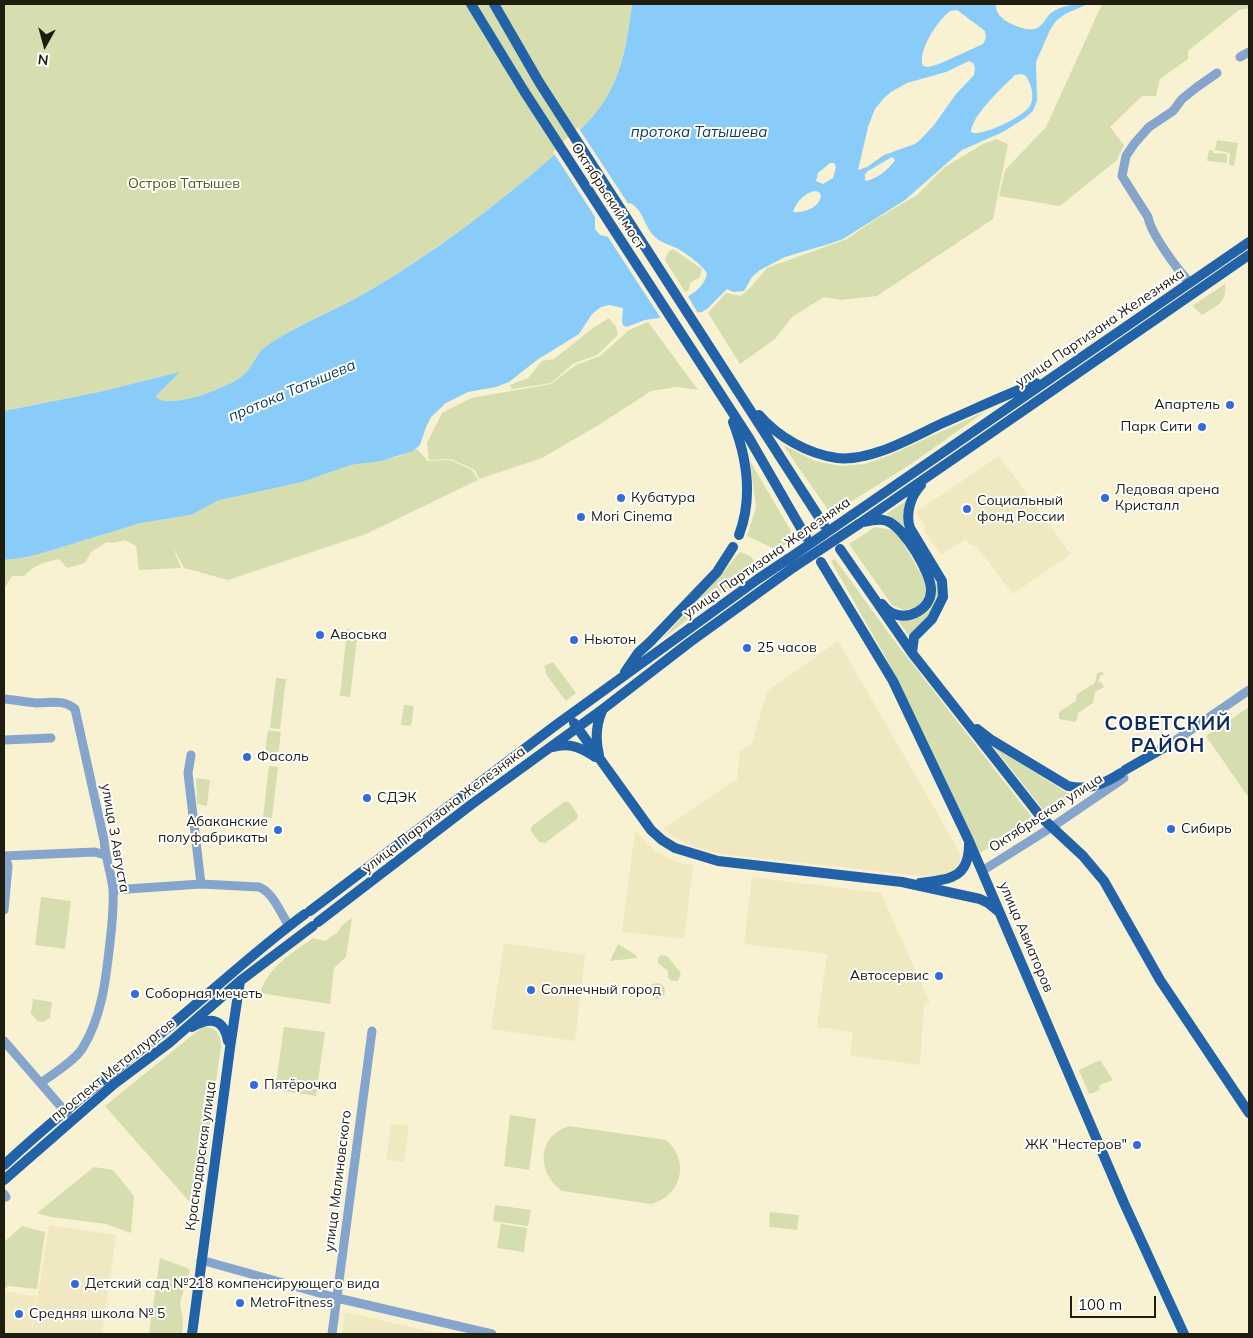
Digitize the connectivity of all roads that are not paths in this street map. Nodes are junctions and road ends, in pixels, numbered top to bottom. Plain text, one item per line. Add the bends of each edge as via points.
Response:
1 (471, 4) edge
2 (494, 4) edge
3 (1249, 52) edge
4 (1240, 57) dead end
5 (1217, 73) dead end
6 (1249, 242) edge
7 (1249, 256) edge
8 (1190, 283) junction
9 (1053, 376) junction
10 (738, 391) junction
11 (724, 400) junction
12 (929, 475) junction
13 (859, 524) junction
14 (824, 525) dead end
15 (739, 535) dead end
16 (806, 537) dead end
17 (733, 547) dead end
18 (840, 549) dead end
19 (821, 562) dead end
20 (791, 563) junction
21 (870, 593) junction
22 (912, 653) junction
23 (621, 678) junction
24 (1249, 690) edge
25 (4, 698) edge
26 (603, 710) junction
27 (569, 716) junction
28 (965, 720) junction
29 (577, 728) junction
30 (51, 738) dead end
31 (4, 740) edge
32 (1168, 746) joint
33 (547, 750) junction
34 (191, 755) dead end
35 (600, 760) junction
36 (1124, 774) junction
37 (1052, 827) junction
38 (969, 841) junction
39 (105, 855) junction
40 (4, 856) edge
41 (982, 871) junction
42 (201, 884) junction
43 (912, 884) junction
44 (113, 890) junction
45 (4, 910) edge
46 (1000, 913) junction
47 (288, 926) junction
48 (233, 972) junction
49 (240, 981) junction
50 (372, 1031) dead end
51 (4, 1041) edge
52 (168, 1043) junction
53 (230, 1048) junction
54 (41, 1083) junction
55 (64, 1111) junction
56 (1249, 1113) edge
57 (72, 1120) junction
58 (4, 1165) edge
59 (4, 1180) edge
60 (201, 1260) junction
61 (337, 1298) junction
62 (192, 1334) edge
63 (332, 1334) edge
64 (492, 1334) edge
65 (1184, 1334) edge

1 - 11 main road, Октябрьский мост
2 - 10 main road, Октябрьский мост via 538,82
3 - 4 street
5 - 8 street via 1149,127 1126,156 1122,176 1148,217 1149,225
6 - 8 main road, улица Партизана Железняка
7 - 12 main road, улица Партизана Железняка
8 - 9 main road, улица Партизана Железняка
9 - 10 main road via 886,448 839,458 820,454 786,438 771,428
9 - 20 main road, улица Партизана Железняка, bridge via 852,515
10 - 14 main road
11 - 15 main road via 744,459 747,508
11 - 16 main road
12 - 13 main road, улица Партизана Железняка
12 - 22 main road via 912,497 908,523 942,581 943,597 932,619 914,637
13 - 20 main road, улица Партизана Железняка, bridge
13 - 21 main road via 879,519 897,527 931,582 928,604 910,615 895,615
17 - 23 main road via 717,572 638,653
18 - 21 main road
19 - 38 main road, улица Авиаторов via 893,681
20 - 23 main road, улица Партизана Железняка via 758,579
20 - 26 main road, улица Партизана Железняка
21 - 22 main road
22 - 28 main road
23 - 27 main road, улица Партизана Железняка
24 - 32 street
25 - 39 street, улица 3 Августа via 68,703 76,709
26 - 29 main road, улица Партизана Железняка
26 - 35 main road via 596,731
27 - 29 main road
27 - 47 main road, улица Партизана Железняка
28 - 36 main road via 990,739 1068,786 1091,788
28 - 37 main road
29 - 33 main road, улица Партизана Железняка
29 - 35 main road
30 - 31 street
32 - 36 main road
33 - 35 main road via 569,744
33 - 49 main road, улица Партизана Железняка
34 - 42 street via 188,773
35 - 43 main road via 651,830 684,852 718,861
36 - 37 street, Октябрьская улица
37 - 41 street, Октябрьская улица
37 - 56 main road via 1104,881 1160,980
38 - 41 main road, улица Авиаторов
38 - 43 main road via 969,856 964,869 955,877
39 - 40 street via 95,852
39 - 44 street, улица 3 Августа
40 - 45 street via 8,866
41 - 46 main road, улица Авиаторов
42 - 44 street
42 - 47 street via 265,889
43 - 46 main road via 980,899
44 - 54 street, улица 3 Августа via 103,999 82,1049
46 - 65 main road, улица Авиаторов via 1124,1203
47 - 48 main road, улица Партизана Железняка
48 - 49 main road
48 - 55 main road, проспект Металлургов
49 - 52 main road, проспект Металлургов
49 - 53 main road, Краснодарская улица
50 - 61 street, улица Малиновского
51 - 54 street
52 - 53 main road via 201,1022 210,1020 224,1027
52 - 57 main road, проспект Металлургов
53 - 60 main road, Краснодарская улица
54 - 55 street
55 - 57 street
55 - 58 main road, проспект Металлургов
57 - 59 main road, проспект Металлургов
60 - 61 street
60 - 62 main road, Краснодарская улица
61 - 63 street, улица Малиновского
61 - 64 street

